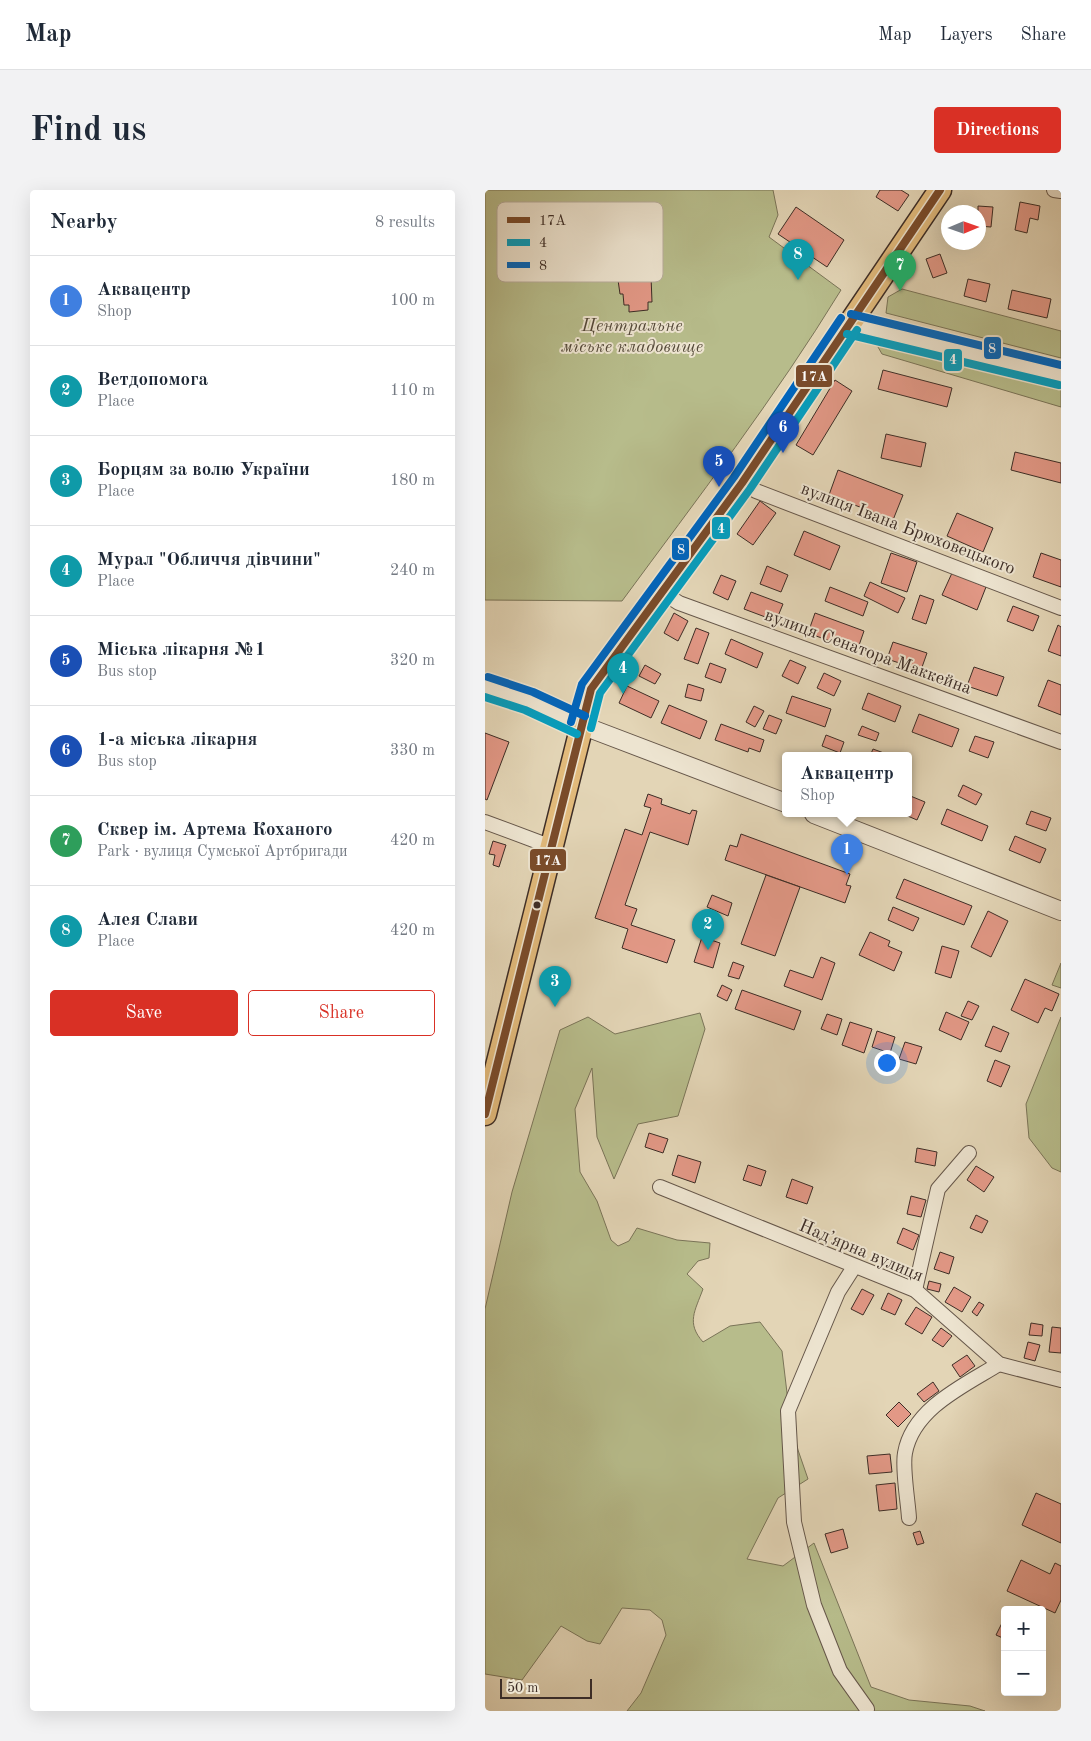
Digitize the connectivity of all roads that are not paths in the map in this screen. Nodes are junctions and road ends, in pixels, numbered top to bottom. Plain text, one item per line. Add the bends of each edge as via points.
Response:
1 (940, 190) edge
2 (1054, 190) edge
3 (1061, 192) edge
4 (849, 324) junction
5 (1061, 376) edge
6 (742, 483) junction
7 (663, 593) junction
8 (1061, 608) edge
9 (485, 686) edge
10 (581, 725) junction
11 (1061, 742) edge
12 (782, 801) edge
13 (821, 817) edge
14 (485, 822) edge
15 (552, 847) junction
16 (1061, 911) edge
17 (485, 1114) edge
18 (969, 1153) dead end
19 (660, 1187) dead end
20 (854, 1267) junction
21 (915, 1290) junction
22 (999, 1364) junction
23 (1061, 1380) edge
24 (909, 1518) dead end
25 (867, 1709) dead end

1 - 4 main road
2 - 3 street
4 - 5 main road
4 - 6 main road
6 - 7 main road
6 - 8 street, вулиця Івана Брюховецького
7 - 10 main road via 591,689
7 - 11 street, вулиця Сенатора Маккейна via 679,603
9 - 10 main road via 529,700
10 - 12 street
10 - 15 main road
13 - 16 street
14 - 15 street
15 - 17 main road
18 - 21 street via 938,1189
19 - 20 street, Надʼярна вулиця
20 - 21 street, Надʼярна вулиця
20 - 25 street via 838,1292 788,1411 788,1420 794,1522 815,1605 840,1671
21 - 22 street, Надʼярна вулиця
22 - 23 street, Надʼярна вулиця
22 - 24 street via 933,1407 913,1430 905,1454

